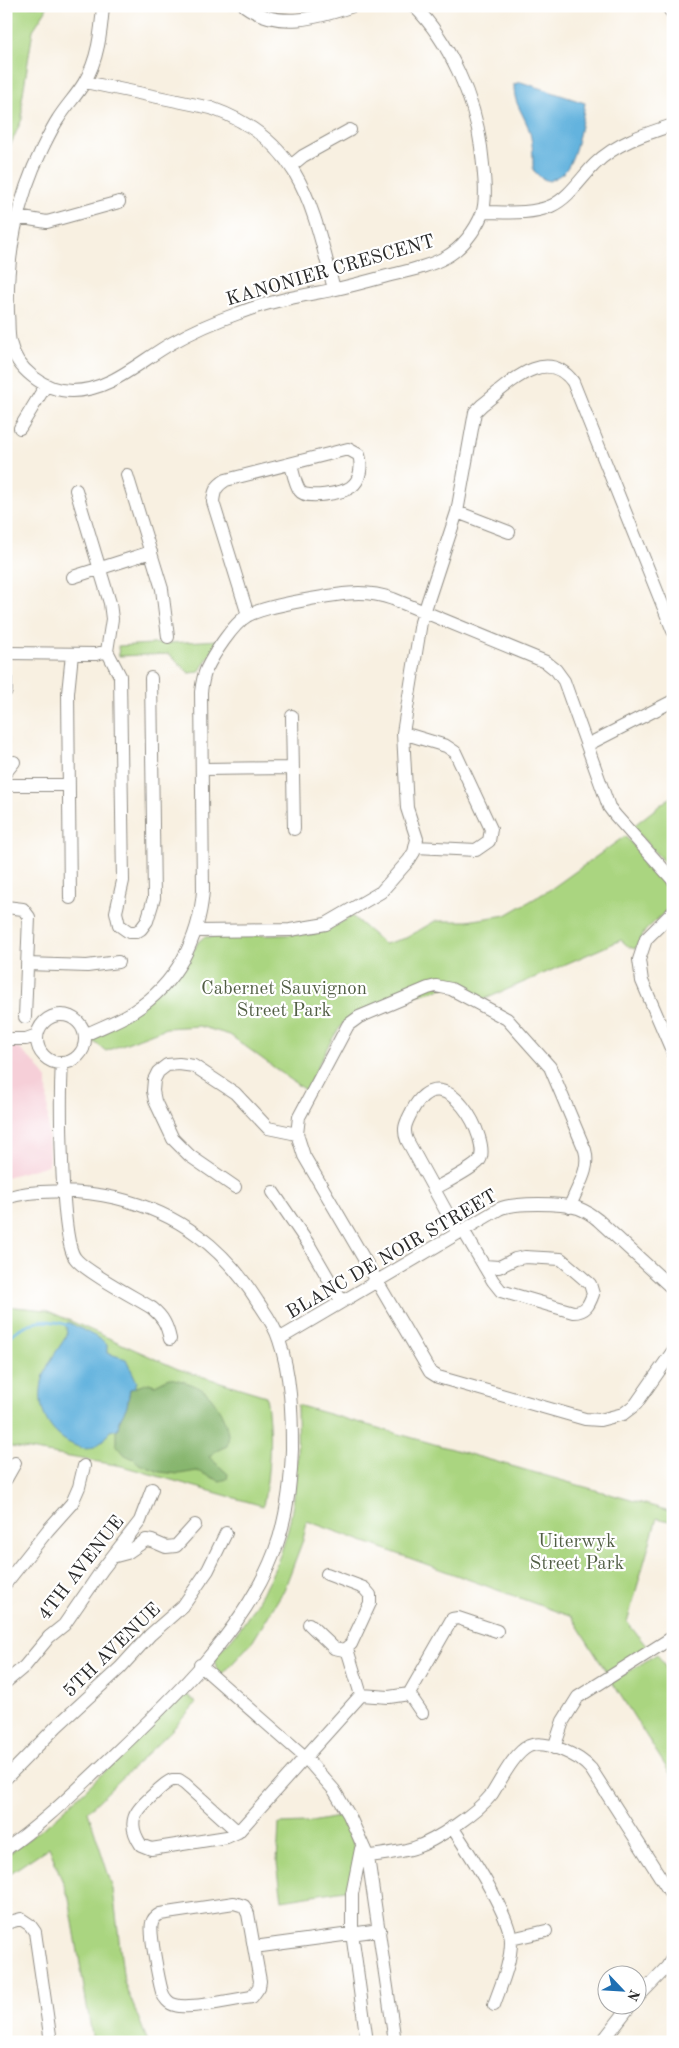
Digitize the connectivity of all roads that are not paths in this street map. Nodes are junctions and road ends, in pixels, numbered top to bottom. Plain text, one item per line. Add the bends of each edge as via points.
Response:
1 (103, 6) edge
2 (245, 6) edge
3 (353, 6) edge
4 (414, 6) edge
5 (667, 6) edge
6 (673, 14) edge
7 (85, 82) junction
8 (673, 125) edge
9 (350, 130) dead end
10 (292, 165) junction
11 (119, 202) dead end
12 (483, 212) junction
13 (17, 217) junction
14 (334, 289) junction
15 (8, 343) edge
16 (11, 360) edge
17 (46, 385) junction
18 (20, 428) dead end
19 (291, 465) junction
20 (127, 475) dead end
21 (76, 490) dead end
22 (458, 512) junction
23 (509, 532) dead end
24 (151, 552) junction
25 (99, 568) junction
26 (72, 577) dead end
27 (425, 612) junction
28 (248, 615) junction
29 (673, 632) edge
30 (168, 637) dead end
31 (107, 651) junction
32 (6, 653) edge
33 (72, 654) junction
34 (6, 676) edge
35 (151, 678) dead end
36 (6, 691) edge
37 (673, 701) edge
38 (292, 716) dead end
39 (403, 733) junction
40 (586, 745) junction
41 (14, 762) dead end
42 (293, 768) junction
43 (202, 769) junction
44 (6, 772) edge
45 (6, 785) edge
46 (69, 785) junction
47 (294, 829) dead end
48 (416, 847) junction
49 (673, 880) edge
50 (70, 898) dead end
51 (6, 907) edge
52 (673, 912) edge
53 (196, 930) junction
54 (118, 962) dead end
55 (27, 964) junction
56 (25, 1017) dead end
57 (37, 1035) junction
58 (85, 1035) junction
59 (6, 1039) edge
60 (673, 1053) edge
61 (62, 1063) junction
62 (297, 1134) junction
63 (235, 1186) dead end
64 (434, 1189) junction
65 (63, 1191) junction
66 (273, 1192) dead end
67 (6, 1198) edge
68 (570, 1206) junction
69 (461, 1232) junction
70 (484, 1266) junction
71 (376, 1281) junction
72 (673, 1289) edge
73 (342, 1302) junction
74 (170, 1339) dead end
75 (279, 1339) junction
76 (673, 1351) edge
77 (15, 1464) dead end
78 (84, 1466) dead end
79 (6, 1479) edge
80 (152, 1489) dead end
81 (195, 1525) dead end
82 (226, 1533) dead end
83 (112, 1557) junction
84 (327, 1574) dead end
85 (6, 1583) edge
86 (309, 1624) dead end
87 (496, 1631) dead end
88 (673, 1637) edge
89 (347, 1649) junction
90 (200, 1665) junction
91 (6, 1682) edge
92 (408, 1694) junction
93 (361, 1695) junction
94 (422, 1713) dead end
95 (554, 1748) junction
96 (305, 1758) junction
97 (6, 1778) edge
98 (452, 1827) junction
99 (238, 1832) junction
100 (6, 1849) edge
101 (363, 1853) junction
102 (673, 1897) edge
103 (6, 1923) edge
104 (380, 1930) junction
105 (546, 1931) dead end
106 (352, 1933) junction
107 (511, 1939) junction
108 (254, 1947) junction
109 (673, 1957) edge
110 (646, 1988) edge
111 (494, 2005) dead end
112 (622, 2016) edge
113 (51, 2042) edge
114 (367, 2042) edge
115 (395, 2042) edge
116 (602, 2042) edge

1 - 7 street, KANONIER CRESCENT via 94,62
2 - 3 street via 278,20 334,13
4 - 12 street via 455,64 470,102 482,156
5 - 6 street
7 - 10 street via 212,108 231,115 268,139
7 - 13 street, KANONIER CRESCENT via 57,120 41,151
8 - 12 street via 637,137 606,155 552,206 528,212
9 - 10 street
10 - 14 street via 317,224
11 - 13 street via 47,222
12 - 14 street, KANONIER CRESCENT via 467,238 448,256 413,270
13 - 15 street, KANONIER CRESCENT via 7,286
14 - 17 street, KANONIER CRESCENT via 268,302 210,324 101,386 68,391
15 - 16 street, KANONIER CRESCENT
16 - 17 street, KANONIER CRESCENT
17 - 18 street
19 - 19 street via 348,449 359,454 361,462 353,486 313,496 299,490
19 - 28 street via 226,480 214,490 213,502
20 - 24 street
21 - 25 street
22 - 23 street
22 - 27 street
22 - 29 street via 472,422 478,408 530,369 548,366 561,370 575,387
24 - 25 street
24 - 30 street via 162,589
25 - 26 street
25 - 31 street via 112,619
27 - 28 street via 385,596 360,593 262,609
27 - 39 street
27 - 40 street via 551,666 564,681
28 - 43 street via 234,628 203,678
31 - 33 street
31 - 35 street via 120,676 123,882 115,916 122,929 132,933 145,924 154,898
32 - 33 street
33 - 46 street via 68,692
34 - 36 street
37 - 40 street
38 - 42 street
39 - 48 street via 407,808 416,834
39 - 48 street via 446,746 455,752 492,829 489,841 476,850
40 - 49 street via 609,807
41 - 44 street
42 - 43 street
42 - 47 street
43 - 53 street via 203,891
45 - 46 street
46 - 50 street
48 - 53 street via 381,892 326,924 290,930
51 - 55 street via 23,909 28,914
52 - 60 street via 646,938 639,960 642,981
53 - 58 street via 180,965 155,994 123,1018
54 - 55 street via 88,966
55 - 56 street
57 - 58 street via 46,1019 64,1015 76,1019
57 - 59 street via 26,1039
57 - 61 street via 43,1056
58 - 61 street via 84,1046 78,1056
61 - 65 street
62 - 63 street via 268,1128 235,1092 194,1066 167,1065 158,1072 154,1080 155,1101 173,1139 190,1156
62 - 68 street via 302,1109 351,1021 428,988 451,988 504,1016 550,1067 587,1159
62 - 71 street via 304,1156
64 - 64 street via 404,1131 417,1101 424,1094 436,1090 451,1095 466,1111 483,1153 476,1164
64 - 69 street
65 - 67 street
65 - 74 street via 71,1252 75,1258 152,1308 164,1321
65 - 75 street via 102,1194 138,1203 189,1229 221,1254 243,1278
66 - 73 street
68 - 69 street, BLANC DE NOIR STREET via 513,1204
68 - 72 street, BLANC DE NOIR STREET via 591,1214
69 - 70 street
69 - 71 street, BLANC DE NOIR STREET
70 - 70 street via 499,1267 525,1257 561,1259 590,1284 593,1294 586,1308 573,1312 501,1290
71 - 73 street, BLANC DE NOIR STREET
71 - 76 street via 424,1365 434,1375 585,1419 608,1419 630,1409
73 - 75 street, BLANC DE NOIR STREET
75 - 90 street via 291,1401 291,1470 283,1524 255,1593 237,1622
77 - 79 street
78 - 85 street via 77,1496
80 - 83 street, 4TH AVENUE via 140,1521
81 - 83 street via 176,1546 166,1547 146,1540 128,1553
82 - 97 street, 5TH AVENUE via 208,1570 183,1606
83 - 91 street, 4TH AVENUE via 64,1625 48,1637 25,1666
84 - 89 street via 364,1588 370,1595 370,1603
86 - 89 street via 334,1648
87 - 92 street via 458,1618 452,1619
88 - 95 street via 578,1697 562,1721
89 - 93 street
90 - 96 street
90 - 100 street via 146,1723 62,1803
92 - 93 street via 389,1697
92 - 94 street
93 - 96 street
95 - 98 street via 540,1744 524,1749 486,1800
95 - 102 street via 580,1759 591,1769
96 - 99 street
96 - 101 street via 334,1790 349,1815
98 - 101 street via 414,1848
98 - 107 street via 496,1900
99 - 99 street via 185,1784 176,1780 165,1784 137,1810 133,1822 139,1843 151,1849 228,1837
101 - 104 street
101 - 106 street via 352,1894
103 - 113 street via 21,1919 35,1932
104 - 106 street
104 - 115 street
105 - 107 street
106 - 108 street
106 - 114 street
107 - 111 street via 509,1960
108 - 108 street via 260,1981 252,1996 188,2006 174,2005 162,1993 152,1922 160,1914 240,1904 247,1909
109 - 110 street
112 - 116 street

